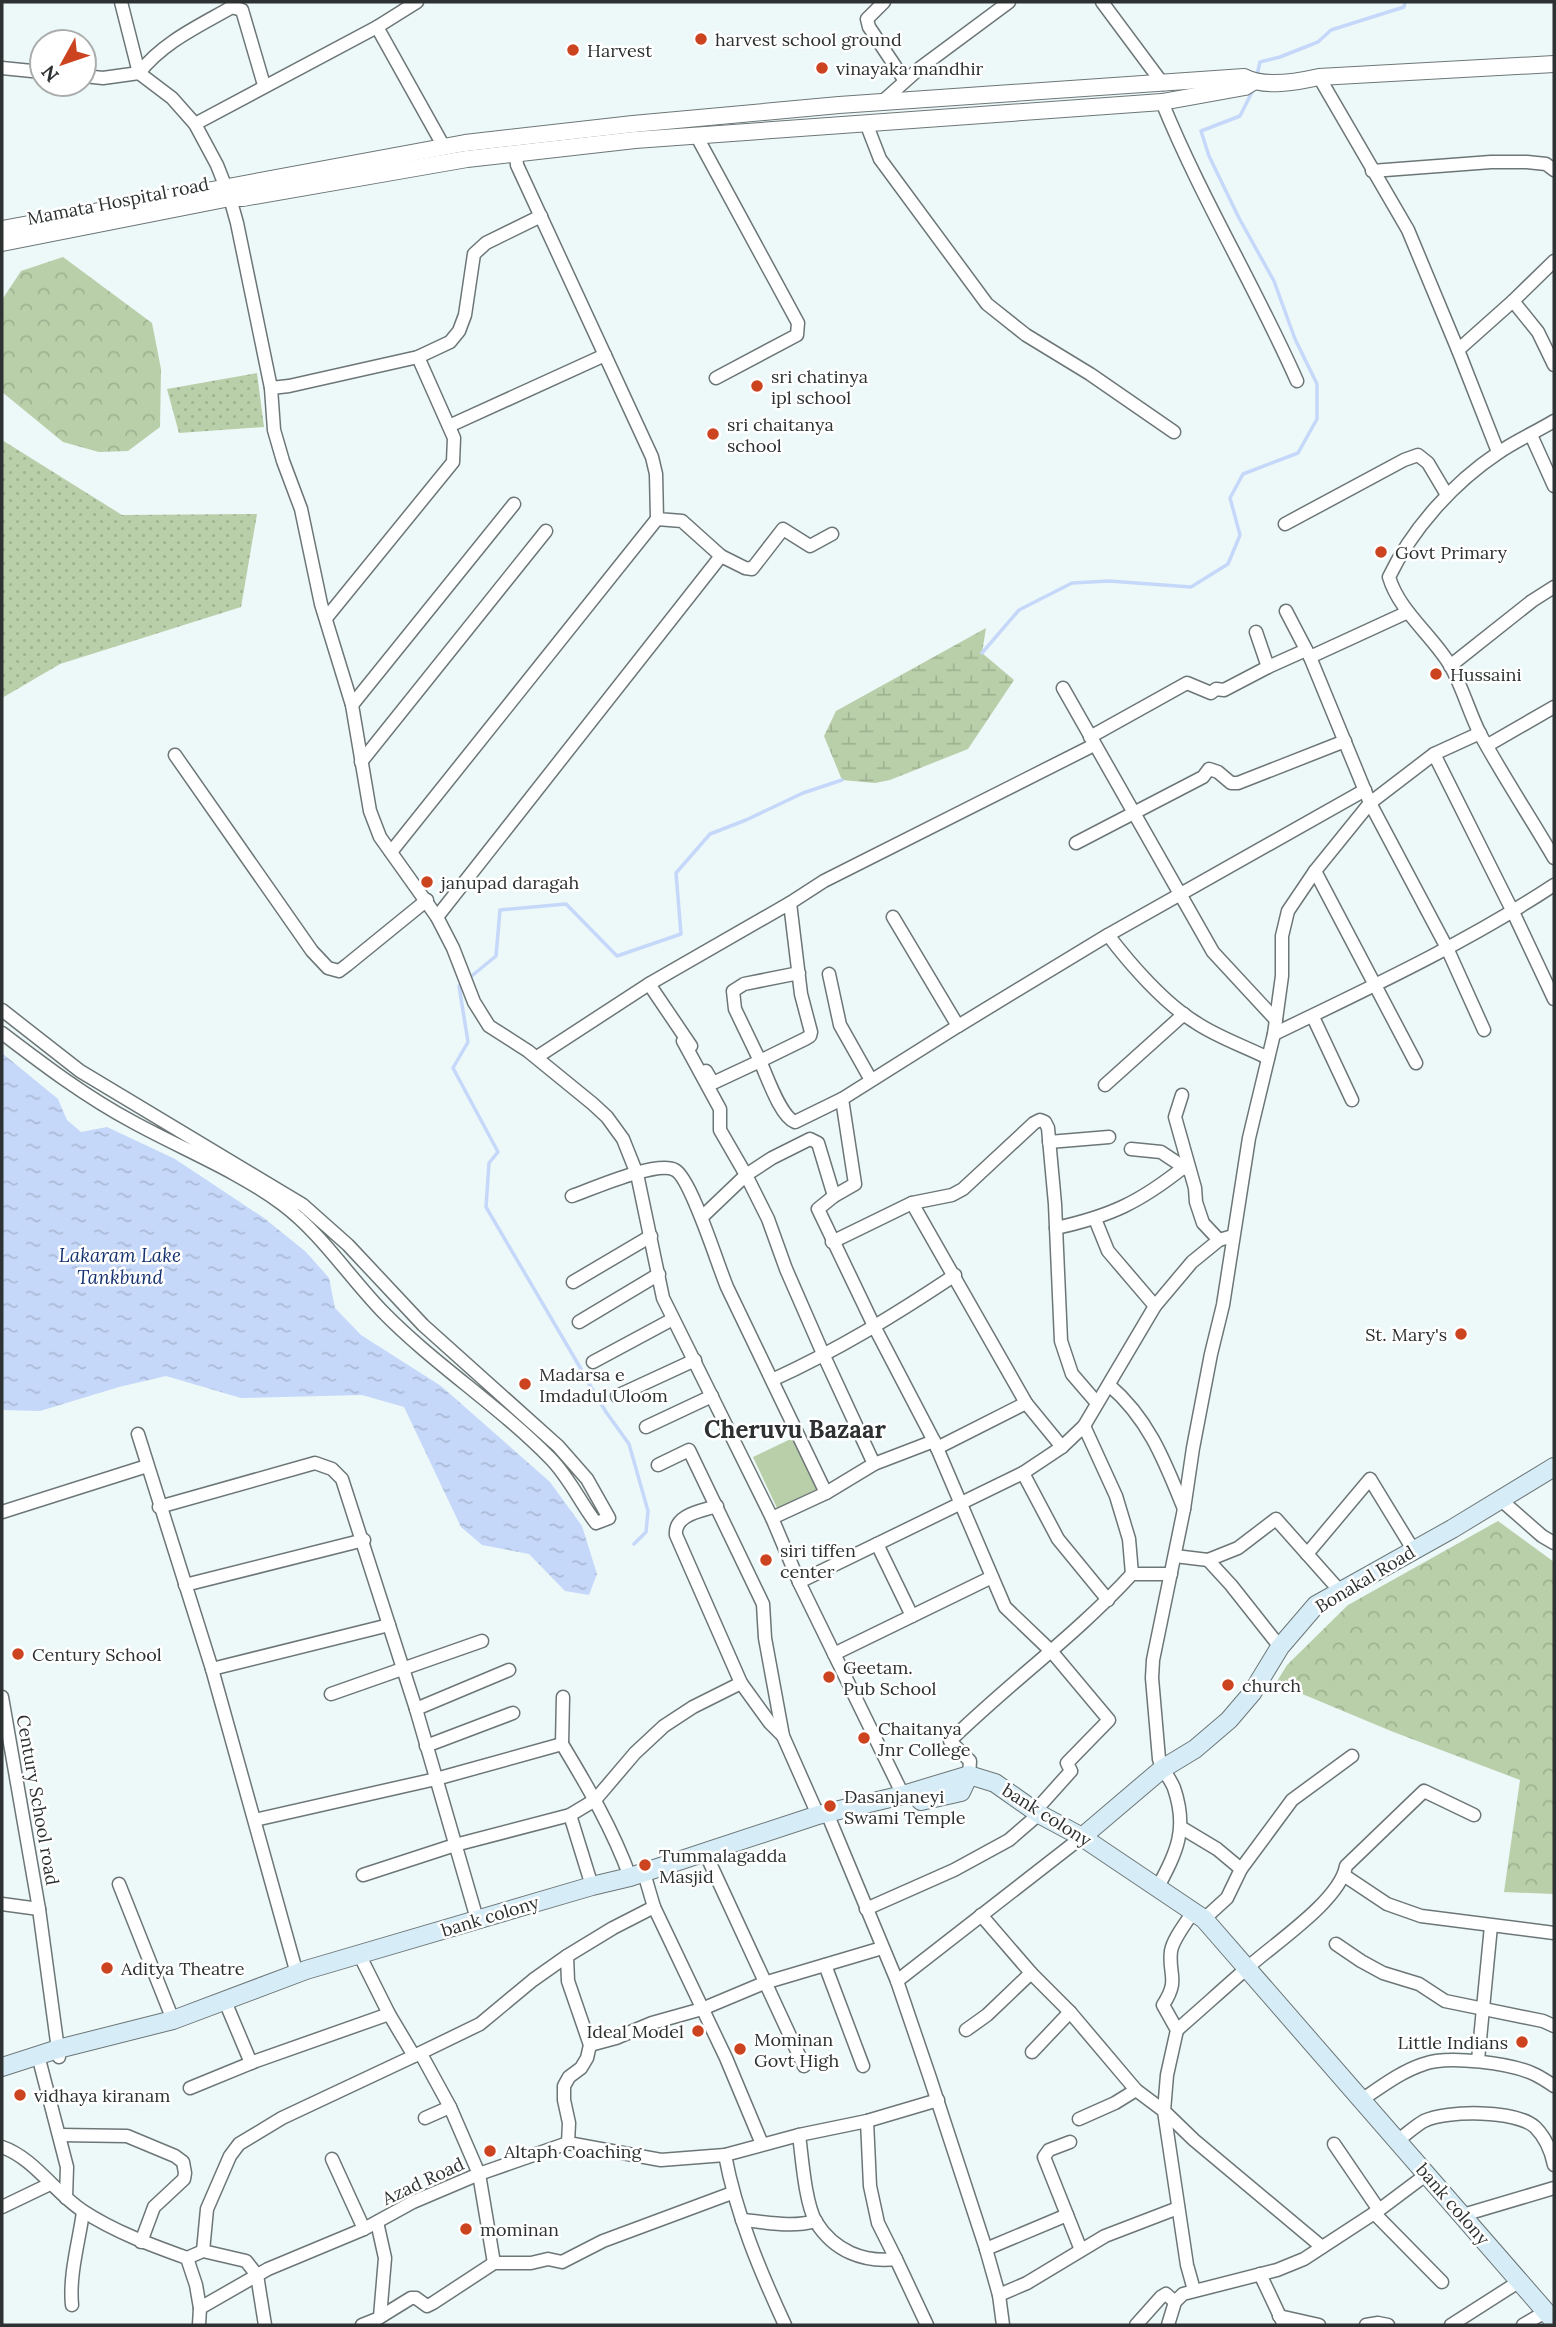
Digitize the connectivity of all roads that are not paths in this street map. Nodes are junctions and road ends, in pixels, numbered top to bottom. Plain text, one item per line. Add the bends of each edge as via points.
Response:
1 (121, 2) edge
2 (417, 2) edge
3 (884, 2) edge
4 (1009, 2) edge
5 (1102, 2) edge
6 (246, 6) edge
7 (377, 27) junction
8 (1554, 64) edge
9 (2, 68) edge
10 (28, 71) edge
11 (139, 73) junction
12 (98, 77) edge
13 (1319, 77) junction
14 (905, 81) junction
15 (1253, 82) junction
16 (1163, 83) junction
17 (264, 85) junction
18 (883, 102) junction
19 (1162, 102) junction
20 (866, 123) junction
21 (195, 124) junction
22 (696, 135) junction
23 (444, 146) junction
24 (516, 153) junction
25 (1554, 170) edge
26 (1372, 171) junction
27 (234, 192) junction
28 (541, 216) junction
29 (2, 229) edge
30 (2, 243) edge
31 (1554, 261) edge
32 (1513, 301) junction
33 (1458, 350) junction
34 (605, 355) junction
35 (418, 357) junction
36 (1554, 365) edge
37 (716, 378) dead end
38 (1297, 381) dead end
39 (271, 388) junction
40 (1554, 421) edge
41 (449, 426) junction
42 (1174, 432) dead end
43 (1531, 435) junction
44 (1498, 452) junction
45 (1554, 486) edge
46 (1447, 495) junction
47 (514, 504) dead end
48 (657, 519) junction
49 (1285, 524) dead end
50 (546, 531) dead end
51 (832, 534) dead end
52 (721, 556) junction
53 (1554, 587) edge
54 (1286, 611) dead end
55 (1408, 612) junction
56 (327, 617) junction
57 (1256, 632) dead end
58 (1308, 654) junction
59 (1450, 666) junction
60 (1268, 667) junction
61 (1063, 688) dead end
62 (352, 705) junction
63 (1554, 707) edge
64 (1480, 733) junction
65 (1092, 741) junction
66 (1345, 741) junction
67 (1488, 745) junction
68 (1434, 754) junction
69 (175, 755) dead end
70 (361, 762) junction
71 (1365, 790) junction
72 (1370, 803) junction
73 (1135, 812) junction
74 (1076, 843) dead end
75 (391, 852) junction
76 (1554, 858) edge
77 (1315, 870) junction
78 (1554, 885) edge
79 (1179, 894) junction
80 (426, 900) junction
81 (790, 903) junction
82 (1513, 912) junction
83 (437, 917) junction
84 (893, 917) dead end
85 (1108, 935) junction
86 (1447, 948) junction
87 (799, 973) junction
88 (829, 974) dead end
89 (649, 984) junction
90 (1376, 984) junction
91 (1554, 999) edge
92 (2, 1010) edge
93 (1184, 1014) junction
94 (1313, 1017) junction
95 (1276, 1020) junction
96 (958, 1026) junction
97 (1484, 1030) dead end
98 (2, 1033) edge
99 (1274, 1034) junction
100 (683, 1041) dead end
101 (537, 1057) junction
102 (1268, 1058) junction
103 (761, 1061) junction
104 (1416, 1063) dead end
105 (870, 1080) junction
106 (1105, 1085) dead end
107 (1182, 1095) dead end
108 (842, 1098) junction
109 (1352, 1100) dead end
110 (1109, 1137) dead end
111 (1049, 1142) junction
112 (1131, 1149) dead end
113 (1187, 1169) junction
114 (637, 1174) junction
115 (746, 1175) junction
116 (572, 1196) dead end
117 (834, 1196) junction
118 (912, 1203) junction
119 (702, 1217) junction
120 (1095, 1219) junction
121 (1056, 1228) junction
122 (651, 1236) junction
123 (1233, 1236) junction
124 (1219, 1240) junction
125 (832, 1242) junction
126 (659, 1274) junction
127 (955, 1275) junction
128 (573, 1282) dead end
129 (1155, 1306) junction
130 (673, 1319) junction
131 (579, 1322) dead end
132 (875, 1328) junction
133 (824, 1356) junction
134 (695, 1360) junction
135 (593, 1362) dead end
136 (772, 1380) junction
137 (1109, 1385) junction
138 (617, 1396) dead end
139 (712, 1396) junction
140 (1026, 1403) junction
141 (1097, 1404) junction
142 (1084, 1426) junction
143 (646, 1427) dead end
144 (138, 1434) dead end
145 (936, 1444) junction
146 (1062, 1447) junction
147 (874, 1464) junction
148 (657, 1465) dead end
149 (147, 1466) junction
150 (1551, 1473) edge
151 (1023, 1474) junction
152 (826, 1493) junction
153 (1501, 1500) junction
154 (962, 1503) junction
155 (717, 1506) junction
156 (159, 1507) junction
157 (1184, 1509) junction
158 (2, 1512) edge
159 (772, 1518) junction
160 (364, 1540) junction
161 (1554, 1543) edge
162 (877, 1544) junction
163 (1414, 1551) junction
164 (1307, 1554) junction
165 (1175, 1556) junction
166 (1208, 1560) junction
167 (1132, 1573) junction
168 (1171, 1574) junction
169 (992, 1577) junction
170 (799, 1582) junction
171 (185, 1585) junction
172 (1340, 1591) junction
173 (1108, 1600) junction
174 (912, 1616) junction
175 (389, 1625) junction
176 (482, 1641) dead end
177 (1280, 1647) junction
178 (1052, 1652) junction
179 (834, 1654) junction
180 (212, 1669) junction
181 (404, 1669) junction
182 (509, 1670) dead end
183 (741, 1683) junction
184 (331, 1694) dead end
185 (563, 1696) dead end
186 (2, 1697) edge
187 (416, 1709) junction
188 (513, 1713) dead end
189 (783, 1736) junction
190 (562, 1744) junction
191 (426, 1746) junction
192 (1352, 1756) dead end
193 (1162, 1769) junction
194 (969, 1775) junction
195 (436, 1779) junction
196 (15, 1782) junction
197 (2, 1786) edge
198 (903, 1795) junction
199 (595, 1800) junction
200 (1038, 1812) junction
201 (570, 1815) junction
202 (1474, 1815) dead end
203 (825, 1817) junction
204 (255, 1820) junction
205 (1182, 1828) junction
206 (1082, 1837) junction
207 (455, 1845) junction
208 (709, 1861) junction
209 (1241, 1869) junction
210 (363, 1875) dead end
211 (1345, 1876) junction
212 (640, 1877) junction
213 (119, 1884) dead end
214 (592, 1886) junction
215 (1158, 1887) junction
216 (2, 1904) edge
217 (654, 1907) junction
218 (39, 1909) junction
219 (866, 1909) junction
220 (981, 1915) junction
221 (1198, 1915) junction
222 (477, 1919) junction
223 (1491, 1926) junction
224 (1554, 1933) edge
225 (1336, 1944) dead end
226 (882, 1948) junction
227 (567, 1956) junction
228 (363, 1962) junction
229 (825, 1965) junction
230 (1247, 1967) junction
231 (1031, 1973) junction
232 (296, 1974) junction
233 (897, 1981) junction
234 (764, 1983) junction
235 (227, 2006) junction
236 (1483, 2008) junction
237 (702, 2009) junction
238 (1070, 2012) junction
239 (389, 2014) junction
240 (173, 2020) junction
241 (1554, 2026) edge
242 (966, 2030) dead end
243 (1177, 2030) junction
244 (590, 2045) junction
245 (1032, 2052) dead end
246 (59, 2053) junction
247 (417, 2055) junction
248 (1478, 2060) junction
249 (40, 2063) junction
250 (251, 2063) junction
251 (804, 2066) dead end
252 (863, 2066) dead end
253 (2, 2067) edge
254 (2, 2074) edge
255 (1554, 2086) edge
256 (190, 2088) dead end
257 (1136, 2090) junction
258 (1363, 2099) junction
259 (938, 2100) junction
260 (450, 2107) junction
261 (1164, 2111) junction
262 (425, 2118) dead end
263 (1079, 2119) dead end
264 (867, 2121) junction
265 (60, 2135) junction
266 (799, 2135) junction
267 (1398, 2140) junction
268 (1070, 2142) dead end
269 (568, 2143) junction
270 (762, 2144) junction
271 (1334, 2144) dead end
272 (2, 2147) edge
273 (725, 2155) junction
274 (332, 2159) dead end
275 (1554, 2165) edge
276 (480, 2174) junction
277 (1427, 2174) junction
278 (50, 2184) junction
279 (1554, 2188) edge
280 (732, 2193) junction
281 (66, 2198) junction
282 (2, 2207) edge
283 (1178, 2208) junction
284 (83, 2212) junction
285 (1377, 2212) junction
286 (1463, 2215) junction
287 (1068, 2216) junction
288 (742, 2220) junction
289 (816, 2221) junction
290 (377, 2222) junction
291 (364, 2229) junction
292 (141, 2242) junction
293 (1322, 2247) junction
294 (986, 2249) junction
295 (1081, 2250) junction
296 (203, 2251) junction
297 (187, 2258) junction
298 (896, 2259) junction
299 (494, 2263) junction
300 (1260, 2274) junction
301 (257, 2275) junction
302 (1520, 2281) junction
303 (1442, 2282) dead end
304 (1194, 2290) junction
305 (999, 2295) junction
306 (1175, 2302) junction
307 (72, 2305) dead end
308 (200, 2308) junction
309 (1550, 2317) edge
310 (1282, 2320) edge
311 (379, 2321) edge
312 (199, 2325) edge
313 (265, 2325) edge
314 (362, 2325) edge
315 (785, 2325) edge
316 (928, 2325) edge
317 (1003, 2325) edge
318 (1136, 2325) edge
319 (1168, 2325) edge
320 (1319, 2325) edge
321 (1366, 2325) edge
322 (1388, 2325) edge
323 (1451, 2325) edge
324 (1523, 2325) edge

1 - 11 street
2 - 7 street
3 - 14 street via 867,19 869,27
4 - 14 street
5 - 16 street
6 - 11 street via 232,7 169,44
6 - 17 street
7 - 17 street
7 - 23 street
8 - 13 street
9 - 10 street
11 - 12 street
11 - 21 street via 172,98
13 - 15 street
13 - 26 street
14 - 18 street
15 - 16 street via 1244,77
15 - 19 street
16 - 18 street
17 - 21 street
18 - 23 street
19 - 20 street
19 - 38 street via 1183,155
20 - 22 street
20 - 42 street via 880,159 987,304 1026,335
21 - 27 street
22 - 24 street
22 - 37 street via 798,323 797,335
23 - 27 street
24 - 27 street
24 - 28 street
25 - 26 street via 1546,164 1492,162
26 - 33 street via 1408,230
27 - 29 street, Mamata Hospital road
27 - 30 street, Mamata Hospital road
27 - 39 street
28 - 34 street
28 - 35 street via 486,243 474,254 459,331 450,342
31 - 32 street
32 - 33 street
32 - 36 street via 1538,332
33 - 44 street
34 - 41 street
34 - 48 street via 652,457
35 - 39 street
35 - 41 street
39 - 56 street via 274,430 302,509
40 - 43 street
41 - 56 street via 454,438 453,462
43 - 44 street
43 - 45 street
44 - 46 street
46 - 49 street via 1418,455
46 - 55 street via 1415,533 1389,578
47 - 62 street
48 - 52 street via 682,521
48 - 75 street
50 - 70 street
51 - 52 street via 810,546 783,529 752,569
52 - 83 street
53 - 59 street
54 - 58 street
55 - 58 street
55 - 59 street
56 - 62 street
57 - 60 street
58 - 60 street
58 - 66 street
59 - 64 street
60 - 65 street via 1224,690 1211,692 1187,683
61 - 65 street
62 - 70 street
63 - 67 street
64 - 67 street
64 - 68 street
65 - 73 street
65 - 81 street
66 - 71 street
66 - 73 street via 1238,783 1209,769 1203,777
67 - 76 street
68 - 72 street
68 - 82 street
69 - 80 street via 328,968 339,971
70 - 75 street via 370,811
71 - 72 street
71 - 79 street
72 - 77 street
72 - 86 street
73 - 74 street
73 - 79 street
75 - 80 street
77 - 90 street
77 - 95 street via 1288,911
78 - 82 street
79 - 85 street
79 - 95 street via 1213,952
80 - 83 street
81 - 87 street
81 - 89 street
82 - 86 street
82 - 91 street
83 - 101 street via 489,1026
84 - 96 street
85 - 93 street via 1129,962
85 - 96 street
86 - 90 street
86 - 97 street
87 - 103 street via 810,1037
87 - 103 street via 744,984 733,991 735,1009
88 - 105 street via 840,1025
89 - 101 street
89 - 103 street via 713,1083
90 - 94 street
90 - 104 street
92 - 98 street via 80,1071 303,1205 348,1245 423,1325 558,1446 587,1479 609,1518 596,1523 553,1461 384,1313 282,1204 92,1098
93 - 102 street
93 - 106 street
94 - 99 street
94 - 109 street
95 - 99 street
96 - 105 street
99 - 102 street
100 - 115 street via 720,1109 720,1130
101 - 114 street via 607,1117 623,1139
102 - 123 street
103 - 108 street via 789,1120 801,1121
105 - 108 street
107 - 113 street via 1175,1117
108 - 117 street via 855,1184
110 - 111 street
111 - 118 street via 1047,1124 1037,1121 963,1189
111 - 121 street
112 - 113 street via 1161,1152
113 - 120 street via 1134,1202
113 - 124 street via 1203,1223
114 - 116 street
114 - 119 street via 674,1169
114 - 122 street
115 - 117 street via 810,1139 818,1143
115 - 119 street
115 - 133 street
117 - 125 street via 818,1209
118 - 125 street
118 - 127 street
119 - 136 street via 722,1277
120 - 121 street
120 - 129 street via 1108,1251
121 - 141 street via 1063,1350 1072,1374
122 - 126 street
122 - 128 street
123 - 124 street
123 - 157 street
124 - 129 street via 1192,1262
125 - 132 street
126 - 130 street
126 - 131 street
127 - 132 street
127 - 140 street
129 - 137 street
130 - 134 street
130 - 135 street
132 - 133 street
132 - 145 street
133 - 136 street
133 - 147 street
134 - 138 street
134 - 139 street
136 - 152 street
137 - 141 street
137 - 157 street via 1149,1429
139 - 143 street
139 - 159 street
140 - 145 street
140 - 146 street
141 - 142 street
142 - 146 street
142 - 167 street via 1116,1496 1129,1539
144 - 149 street
145 - 147 street
145 - 154 street
146 - 151 street
147 - 152 street
148 - 155 street via 689,1450
149 - 156 street
149 - 158 street
150 - 153 main road, Bonakal Road
151 - 154 street
151 - 173 street via 1058,1539
152 - 159 street
153 - 161 street
153 - 163 main road, Bonakal Road
154 - 162 street
154 - 169 street
155 - 183 street via 681,1519 675,1528
155 - 189 street via 763,1604
156 - 160 street via 321,1463 342,1479
156 - 171 street
157 - 165 street
159 - 170 street
160 - 171 street
160 - 175 street
162 - 170 street
162 - 174 street
163 - 164 street via 1370,1479
163 - 172 main road, Bonakal Road
164 - 166 street via 1276,1519 1238,1548
164 - 172 street
165 - 166 street
165 - 168 street
166 - 177 street
167 - 168 street
167 - 173 street
168 - 193 street via 1153,1669
169 - 174 street
169 - 178 street via 1005,1607
170 - 179 street
171 - 180 street
172 - 177 main road, Bonakal Road via 1316,1605
173 - 178 street
174 - 179 street
175 - 180 street
175 - 181 street
176 - 181 street
177 - 193 main road, Bonakal Road via 1252,1693 1228,1720 1195,1749
178 - 194 street via 950,1741 970,1761
178 - 200 street via 1109,1720 1067,1763 1071,1770
179 - 198 street
180 - 204 street
181 - 184 street
181 - 187 street
182 - 187 street
183 - 189 street
183 - 199 street via 664,1726
185 - 190 street
186 - 196 street, Century School road
187 - 191 street
188 - 191 street
189 - 203 street
190 - 195 street
190 - 199 street
191 - 195 street
192 - 209 street via 1292,1800
193 - 205 street via 1174,1787
193 - 206 main road, Bonakal Road
194 - 198 main road, bank colony
194 - 200 main road, bank colony via 995,1783
194 - 203 main road via 961,1792
195 - 204 street
195 - 207 street
196 - 197 street
196 - 218 street, Century School road
198 - 203 main road, bank colony
199 - 201 street
199 - 212 street
200 - 206 main road, bank colony
200 - 219 street via 1009,1840
201 - 207 street
201 - 214 street
202 - 211 street via 1424,1791 1346,1866
203 - 208 main road
203 - 212 main road, bank colony
203 - 219 street
204 - 232 street
205 - 209 street
205 - 215 street via 1177,1851
206 - 215 main road, bank colony
206 - 220 street
207 - 210 street
207 - 222 street
208 - 212 main road
208 - 234 street
209 - 221 street via 1227,1898
211 - 223 street via 1388,1905 1421,1916
211 - 230 street via 1314,1913
212 - 214 main road, bank colony
212 - 217 street
212 - 228 main road
213 - 240 street
214 - 222 main road, bank colony
215 - 221 main road, bank colony
216 - 218 street
217 - 227 street
217 - 237 street
218 - 246 street, Century School road
219 - 226 street
220 - 231 street
220 - 233 street
221 - 230 main road, bank colony
221 - 243 street via 1171,1950 1174,1976 1163,2005
222 - 232 main road, bank colony
223 - 224 street
223 - 236 street
225 - 236 street via 1372,1967 1419,1984 1444,2001
226 - 229 street
226 - 233 street
227 - 244 street via 569,1981
227 - 247 street via 480,2024
228 - 235 main road
228 - 239 street
229 - 234 street
229 - 252 street
230 - 243 street
230 - 258 main road, bank colony
231 - 238 street
231 - 242 street
232 - 240 main road, bank colony
233 - 259 street
234 - 237 street
234 - 251 street
235 - 246 main road
235 - 250 street
236 - 241 street
236 - 248 street
237 - 244 street
237 - 270 street
238 - 245 street
238 - 257 street
239 - 247 street
239 - 250 street
240 - 246 main road, bank colony
243 - 261 street
244 - 269 street via 581,2068 565,2086
246 - 249 main road
246 - 253 main road, bank colony
247 - 260 street
247 - 296 street via 282,2118 239,2144 207,2209
248 - 255 street via 1534,2073
248 - 258 street via 1425,2063
249 - 254 main road
249 - 265 street
250 - 256 street
257 - 261 street
257 - 263 street
258 - 267 main road, bank colony
259 - 264 street, Azad Road
259 - 294 street
260 - 262 street
260 - 276 street
261 - 283 street
261 - 293 street
264 - 266 street, Azad Road
264 - 298 street via 870,2186 878,2223
265 - 281 street via 67,2167
265 - 292 street via 127,2136 183,2162 184,2179 154,2207
266 - 270 street, Azad Road
266 - 289 street
267 - 275 street via 1442,2115 1494,2114 1533,2125 1549,2146
267 - 277 main road, bank colony
268 - 287 street via 1049,2150 1044,2157
269 - 273 street, Azad Road via 661,2160
269 - 276 street, Azad Road
270 - 273 street, Azad Road
271 - 285 street
272 - 278 street
273 - 280 street
274 - 291 street
276 - 290 street, Azad Road
276 - 299 street
277 - 285 street
277 - 286 main road, bank colony
278 - 281 street
278 - 282 street
279 - 286 street
280 - 288 street
280 - 299 street via 603,2241 562,2262
281 - 284 street
283 - 295 street
283 - 304 street
284 - 292 street
284 - 307 street via 70,2284
285 - 293 street
285 - 303 street
286 - 302 main road, bank colony
287 - 294 street
287 - 295 street
288 - 289 street via 781,2225
288 - 315 street
289 - 298 street via 845,2252 878,2261
290 - 291 street, Azad Road
290 - 311 street via 385,2258
291 - 301 street, Azad Road
292 - 297 street
293 - 300 street via 1304,2259
294 - 305 street
295 - 305 street
296 - 297 street
296 - 301 street via 246,2261
297 - 308 street
298 - 316 street
299 - 311 street via 433,2303 427,2306 411,2298
300 - 304 street
300 - 310 street
301 - 308 street, Azad Road
301 - 313 street
302 - 309 main road, bank colony
302 - 323 street
304 - 306 street
305 - 317 street
306 - 318 street via 1166,2294
306 - 319 street
308 - 312 street
309 - 324 street
310 - 320 street
311 - 314 street
321 - 322 street

